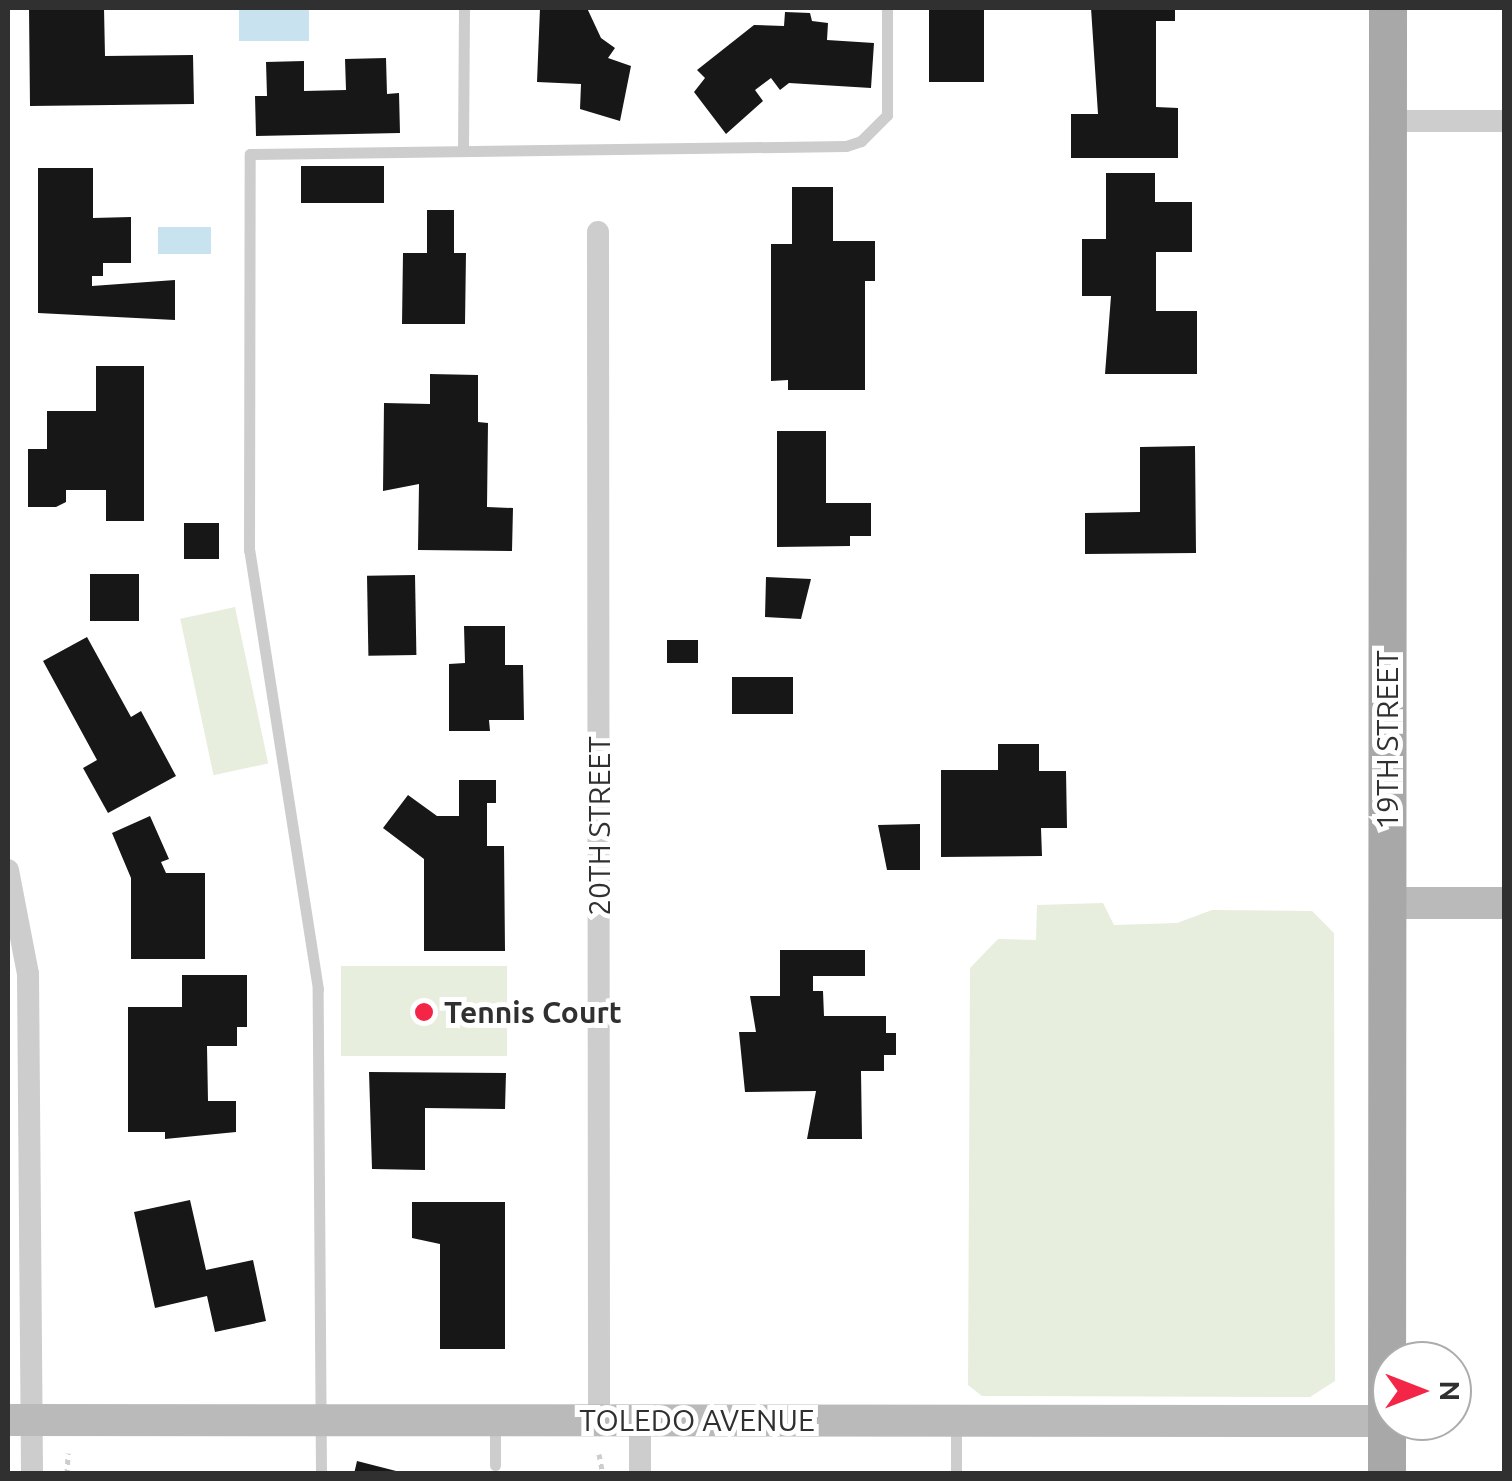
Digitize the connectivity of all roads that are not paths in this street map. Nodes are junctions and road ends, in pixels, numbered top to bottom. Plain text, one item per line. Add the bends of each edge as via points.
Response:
1 (464, 8) edge
2 (886, 8) edge
3 (1388, 8) edge
4 (1504, 121) edge
5 (1388, 122) junction
6 (464, 151) junction
7 (598, 232) dead end
8 (8, 870) edge
9 (1387, 903) junction
10 (1504, 903) edge
11 (1387, 1341) edge
12 (495, 1419) junction
13 (599, 1419) junction
14 (640, 1419) junction
15 (20, 1420) edge
16 (319, 1420) junction
17 (956, 1420) junction
18 (1372, 1422) edge
19 (1387, 1441) edge
20 (495, 1465) dead end
21 (32, 1474) edge
22 (321, 1474) edge
23 (640, 1474) edge
24 (956, 1474) edge
25 (1387, 1474) edge

1 - 6 lane
2 - 6 lane via 886,116 861,142
3 - 5 main road, 19TH STREET
4 - 5 street
5 - 9 main road, 19TH STREET
6 - 16 lane via 250,154 249,550 318,989
7 - 13 street, 20TH STREET
8 - 15 street via 28,974
9 - 10 street
9 - 11 main road, 19TH STREET
12 - 13 street, TOLEDO AVENUE
12 - 16 street, TOLEDO AVENUE
12 - 20 lane
13 - 14 street, TOLEDO AVENUE
14 - 17 street, TOLEDO AVENUE
14 - 23 street
15 - 16 street, TOLEDO AVENUE
15 - 21 street
16 - 22 lane
17 - 18 street, TOLEDO AVENUE
17 - 24 lane
19 - 25 main road, 19TH STREET

